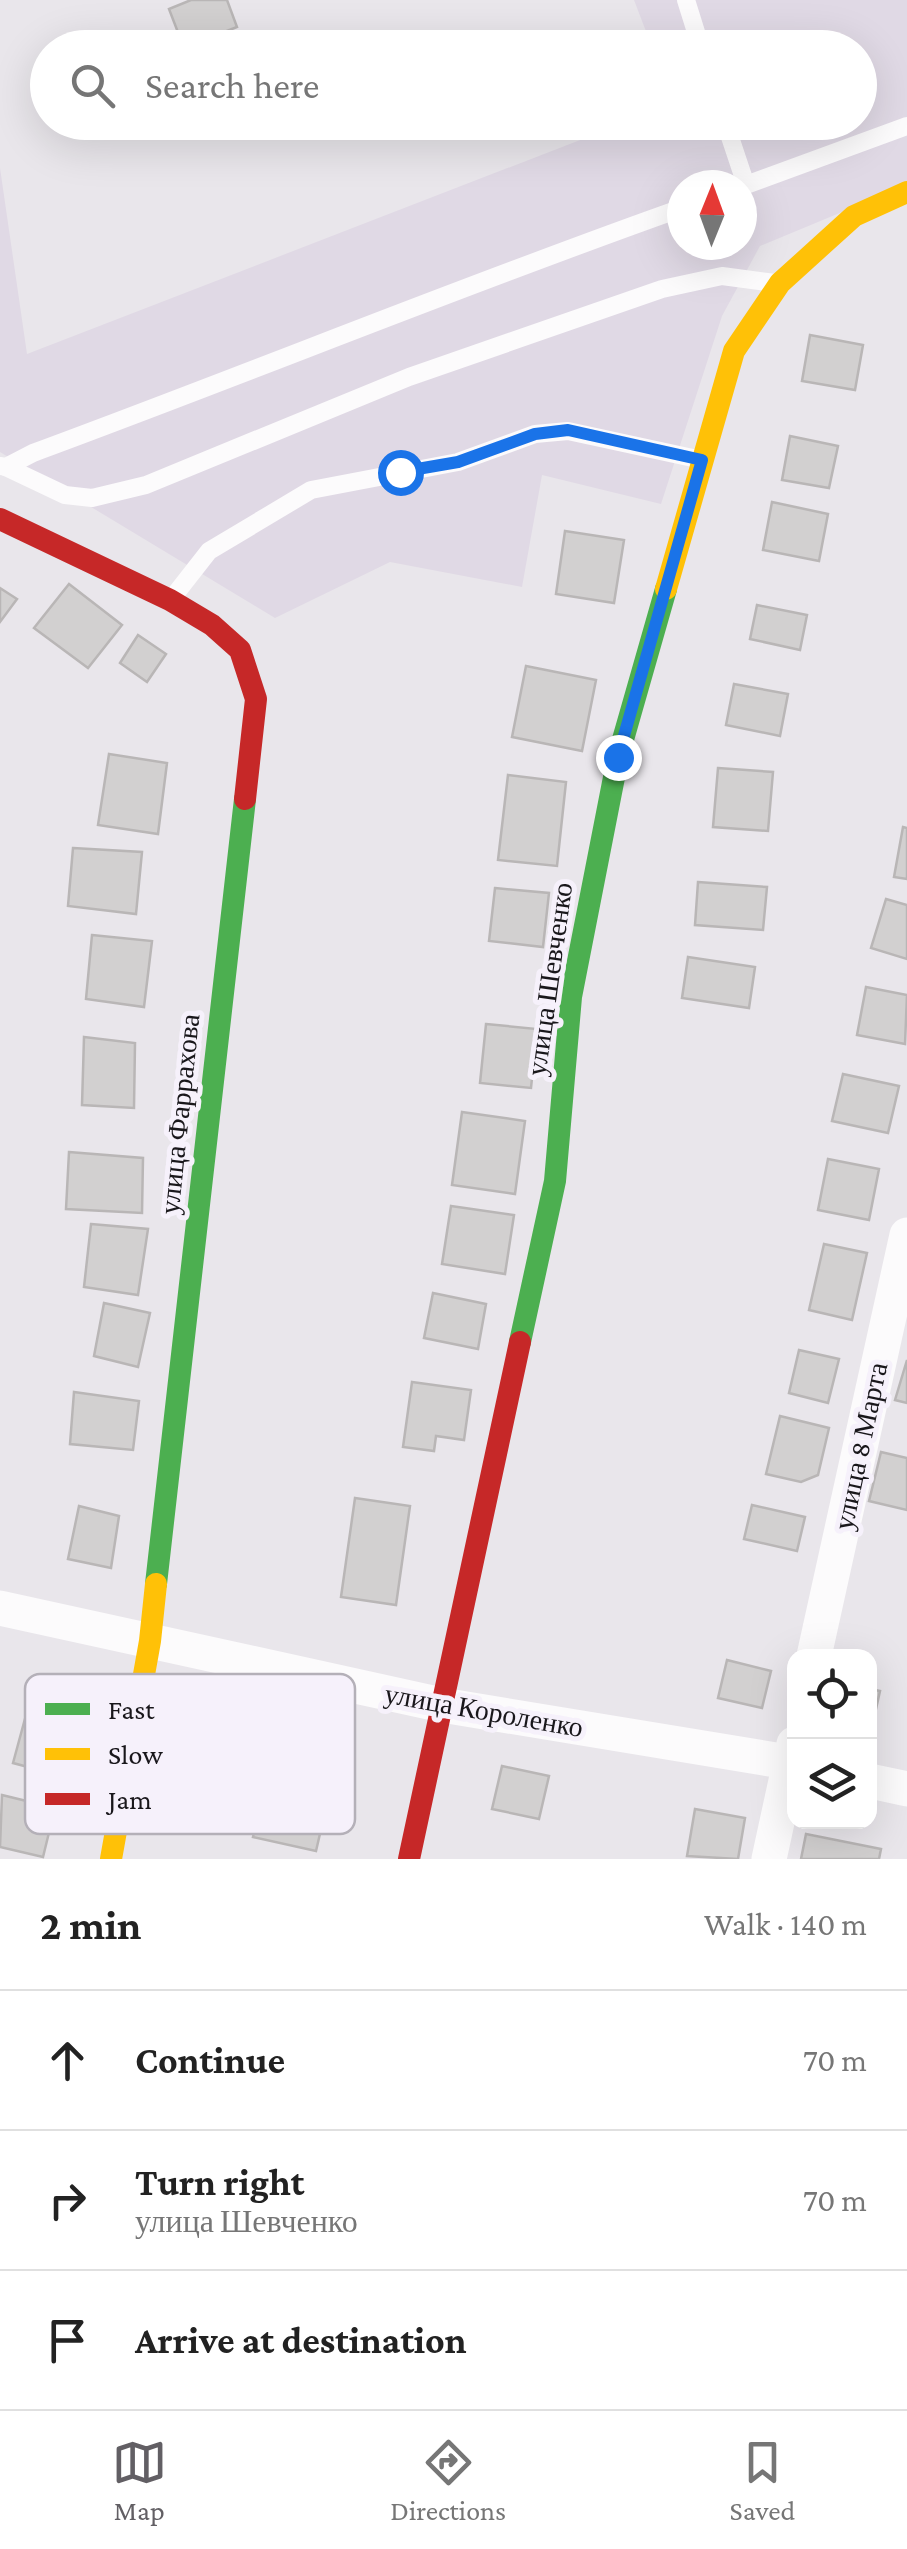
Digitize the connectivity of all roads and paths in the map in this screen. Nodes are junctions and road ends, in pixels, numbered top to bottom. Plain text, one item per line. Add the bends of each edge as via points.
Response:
1 (686, 0) edge
2 (695, 30) edge
3 (907, 126) edge
4 (877, 137) edge
5 (730, 140) edge
6 (869, 140) edge
7 (739, 170) edge
8 (757, 181) edge
9 (907, 192) edge
10 (667, 213) edge
11 (780, 283) junction
12 (702, 460) junction
13 (3, 466) edge
14 (0, 518) edge
15 (170, 600) junction
16 (907, 1235) edge
17 (0, 1608) edge
18 (150, 1641) junction
19 (816, 1649) edge
20 (144, 1674) edge
21 (298, 1674) edge
22 (355, 1687) edge
23 (442, 1706) junction
24 (787, 1756) edge
25 (787, 1782) edge
26 (877, 1782) edge
27 (907, 1789) edge
28 (115, 1834) edge
29 (111, 1859) edge
30 (409, 1859) edge
31 (769, 1859) edge

1 - 2 lane
3 - 4 lane
5 - 7 lane
6 - 8 lane
9 - 11 street, улица Шевченко via 854,216
10 - 13 lane
11 - 12 street, улица Шевченко via 734,351
11 - 13 lane via 722,276 662,289 409,377 146,485 92,498 65,494
12 - 15 lane via 568,430 535,434 458,462 311,490 209,551
12 - 23 street, улица Шевченко via 618,757 570,997 555,1181
14 - 15 street, улица Фаррахова
15 - 18 street, улица Фаррахова via 240,650 256,699
16 - 19 street, улица 8 Марта
17 - 18 street, улица Короленко
18 - 20 street, улица Фаррахова
18 - 21 street, улица Короленко
22 - 23 street, улица Короленко
23 - 24 street, улица Короленко
23 - 30 street, улица Шевченко
25 - 31 street
26 - 27 street
28 - 29 street, улица Фаррахова

